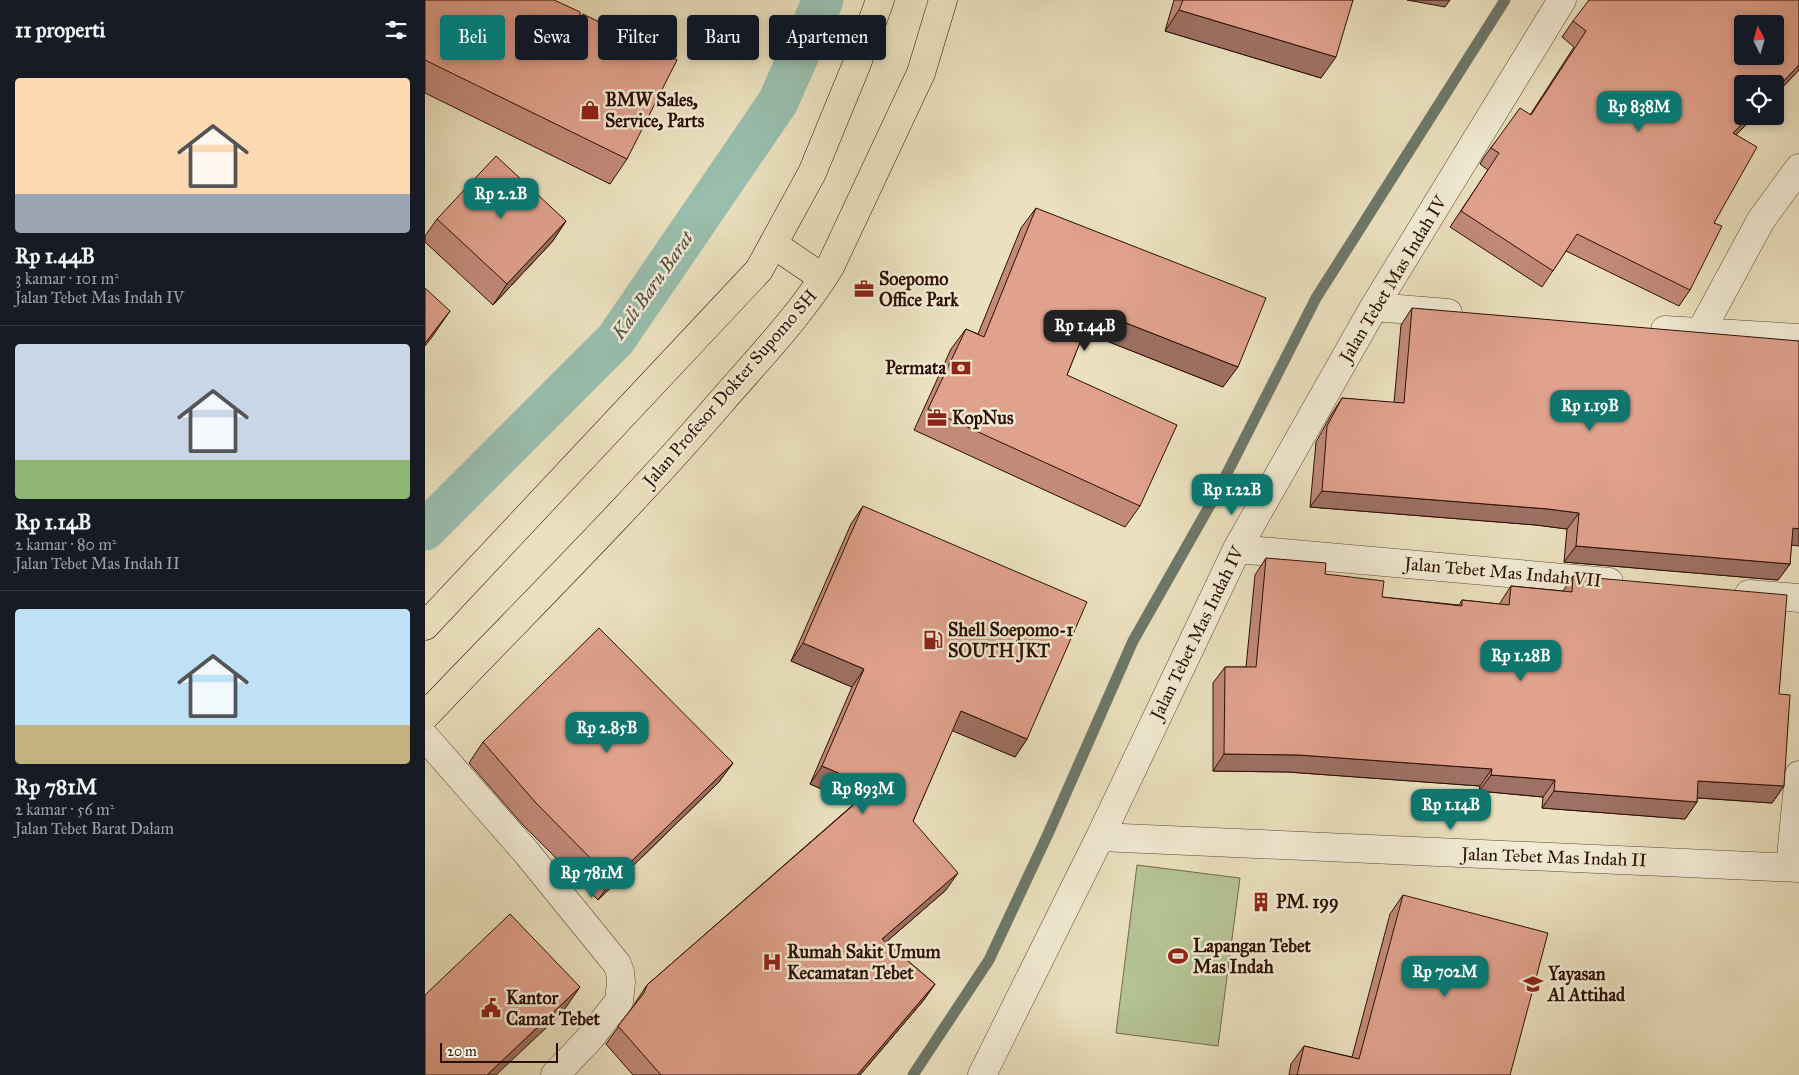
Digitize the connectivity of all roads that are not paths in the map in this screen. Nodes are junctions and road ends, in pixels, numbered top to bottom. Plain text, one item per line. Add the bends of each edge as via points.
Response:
1 (880, 0) edge
2 (943, 0) edge
3 (1562, 0) edge
4 (1799, 168) edge
5 (773, 244) junction
6 (823, 278) junction
7 (1375, 307) junction
8 (1473, 315) edge
9 (1641, 328) edge
10 (1700, 333) junction
11 (1799, 338) edge
12 (1237, 549) junction
13 (1631, 584) edge
14 (1720, 591) edge
15 (1799, 598) edge
16 (425, 626) edge
17 (425, 716) edge
18 (425, 737) edge
19 (1799, 775) edge
20 (1100, 838) junction
21 (1795, 867) edge
22 (555, 1075) edge
23 (982, 1075) edge

1 - 5 main road via 812,173
2 - 6 main road, Jalan Profesor Dokter Supomo SH via 921,73
3 - 7 street, Jalan Tebet Mas Indah IV
4 - 10 street via 1761,220
5 - 6 main road
5 - 16 main road via 759,270
6 - 17 main road, Jalan Profesor Dokter Supomo SH via 795,316 663,468
7 - 8 street
7 - 12 street, Jalan Tebet Mas Indah IV
9 - 10 street
10 - 11 street
12 - 13 street, Jalan Tebet Mas Indah VII
12 - 20 street, Jalan Tebet Mas Indah IV
14 - 15 street
18 - 22 street via 526,852 617,964 620,972 619,1001
19 - 21 street
20 - 21 street, Jalan Tebet Mas Indah II
20 - 23 street, Jalan Tebet Mas Indah IV

